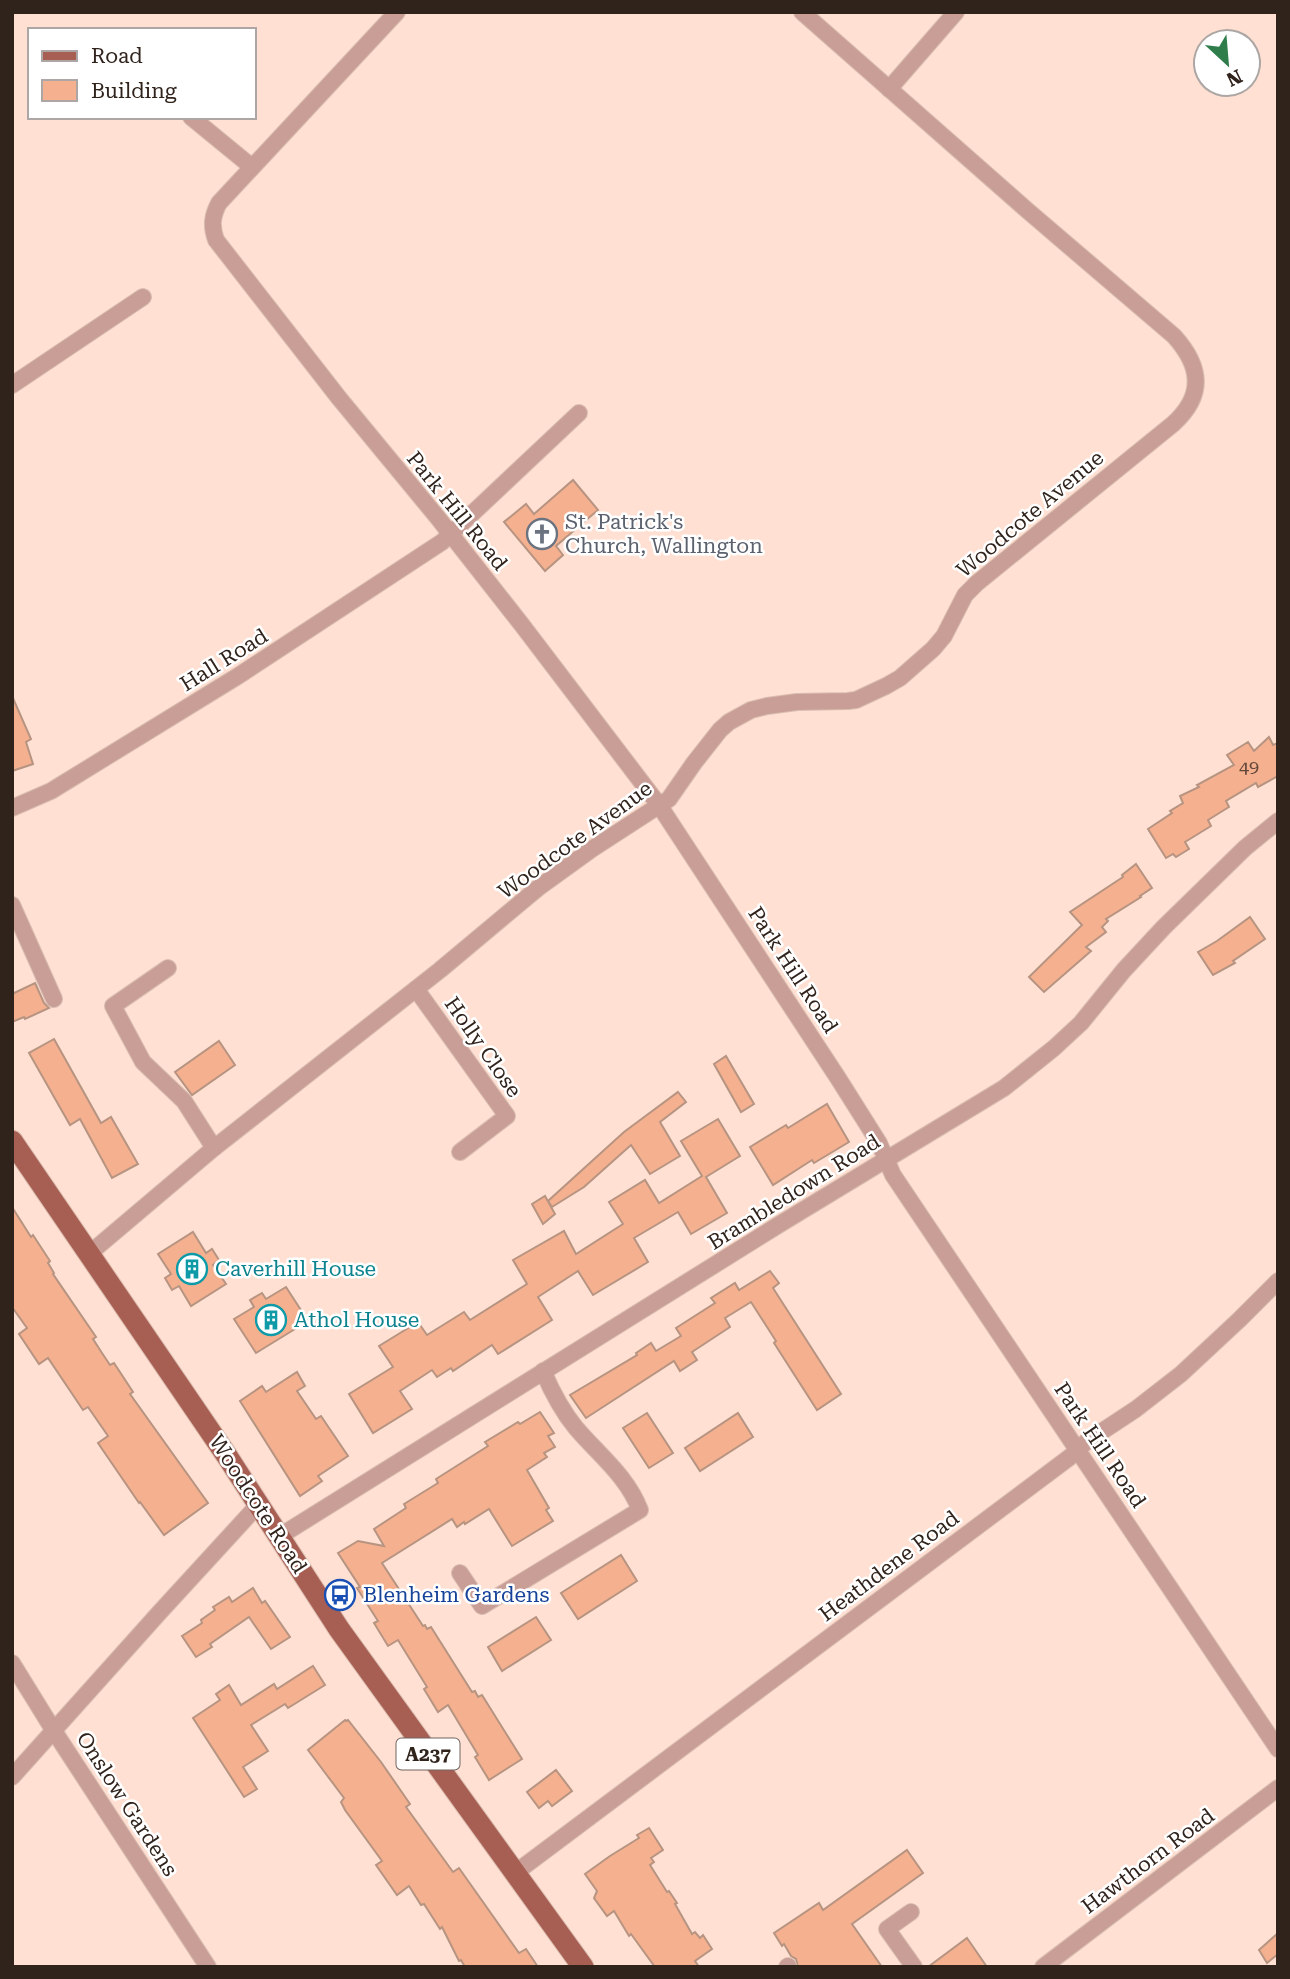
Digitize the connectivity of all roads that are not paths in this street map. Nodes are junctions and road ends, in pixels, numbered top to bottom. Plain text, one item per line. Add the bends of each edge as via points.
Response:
1 (397, 12) edge
2 (802, 12) edge
3 (956, 12) edge
4 (889, 89) junction
5 (193, 119) edge
6 (251, 167) junction
7 (143, 297) dead end
8 (12, 385) edge
9 (579, 413) dead end
10 (451, 535) junction
11 (659, 805) junction
12 (12, 808) edge
13 (1278, 821) edge
14 (12, 905) edge
15 (168, 968) dead end
16 (416, 989) junction
17 (54, 999) dead end
18 (12, 1141) edge
19 (214, 1147) junction
20 (460, 1152) dead end
21 (886, 1160) junction
22 (90, 1253) junction
23 (1278, 1281) edge
24 (543, 1371) junction
25 (1077, 1450) junction
26 (259, 1504) junction
27 (280, 1536) junction
28 (460, 1573) dead end
29 (12, 1663) edge
30 (54, 1731) junction
31 (1278, 1749) edge
32 (12, 1777) edge
33 (1278, 1788) edge
34 (515, 1873) junction
35 (911, 1912) dead end
36 (208, 1967) edge
37 (583, 1967) edge
38 (914, 1967) edge
39 (1043, 1967) edge

1 - 6 street
2 - 4 street, Woodcote Avenue
3 - 4 street
4 - 11 street, Woodcote Avenue via 1174,337 1194,365 1194,393 1187,410 1173,424 965,594 944,636 900,678 856,700 781,703 742,714 720,730 669,799
5 - 6 street
6 - 10 street, Park Hill Road via 215,211 212,227 216,240
7 - 8 street
9 - 10 street, Hall Road
10 - 11 street, Park Hill Road
10 - 12 street, Hall Road via 238,676 51,791
11 - 16 street, Woodcote Avenue via 538,888
11 - 21 street, Park Hill Road via 838,1078
13 - 21 street, Brambledown Road via 1209,881 1054,1048 1004,1088
14 - 17 street
15 - 19 street via 113,1006 142,1062 184,1101
16 - 19 street, Woodcote Avenue
16 - 20 street, Holly Close via 507,1116
18 - 22 main road, Woodcote Road / A237
19 - 22 street, Woodcote Avenue
21 - 24 street, Brambledown Road
21 - 25 street, Park Hill Road
22 - 26 main road, Woodcote Road / A237
23 - 25 street, Heathdene Road via 1181,1374
24 - 27 street, Brambledown Road
24 - 28 street via 567,1417 633,1492 640,1510 482,1606
25 - 31 street, Park Hill Road
25 - 34 street, Heathdene Road
26 - 27 main road, Woodcote Road / A237
26 - 30 street
27 - 34 main road, Woodcote Road / A237 via 352,1647
29 - 30 street, Onslow Gardens
30 - 32 street
30 - 36 street, Onslow Gardens
33 - 39 street, Hawthorn Road
34 - 37 main road, Woodcote Road / A237
35 - 38 street via 887,1929

